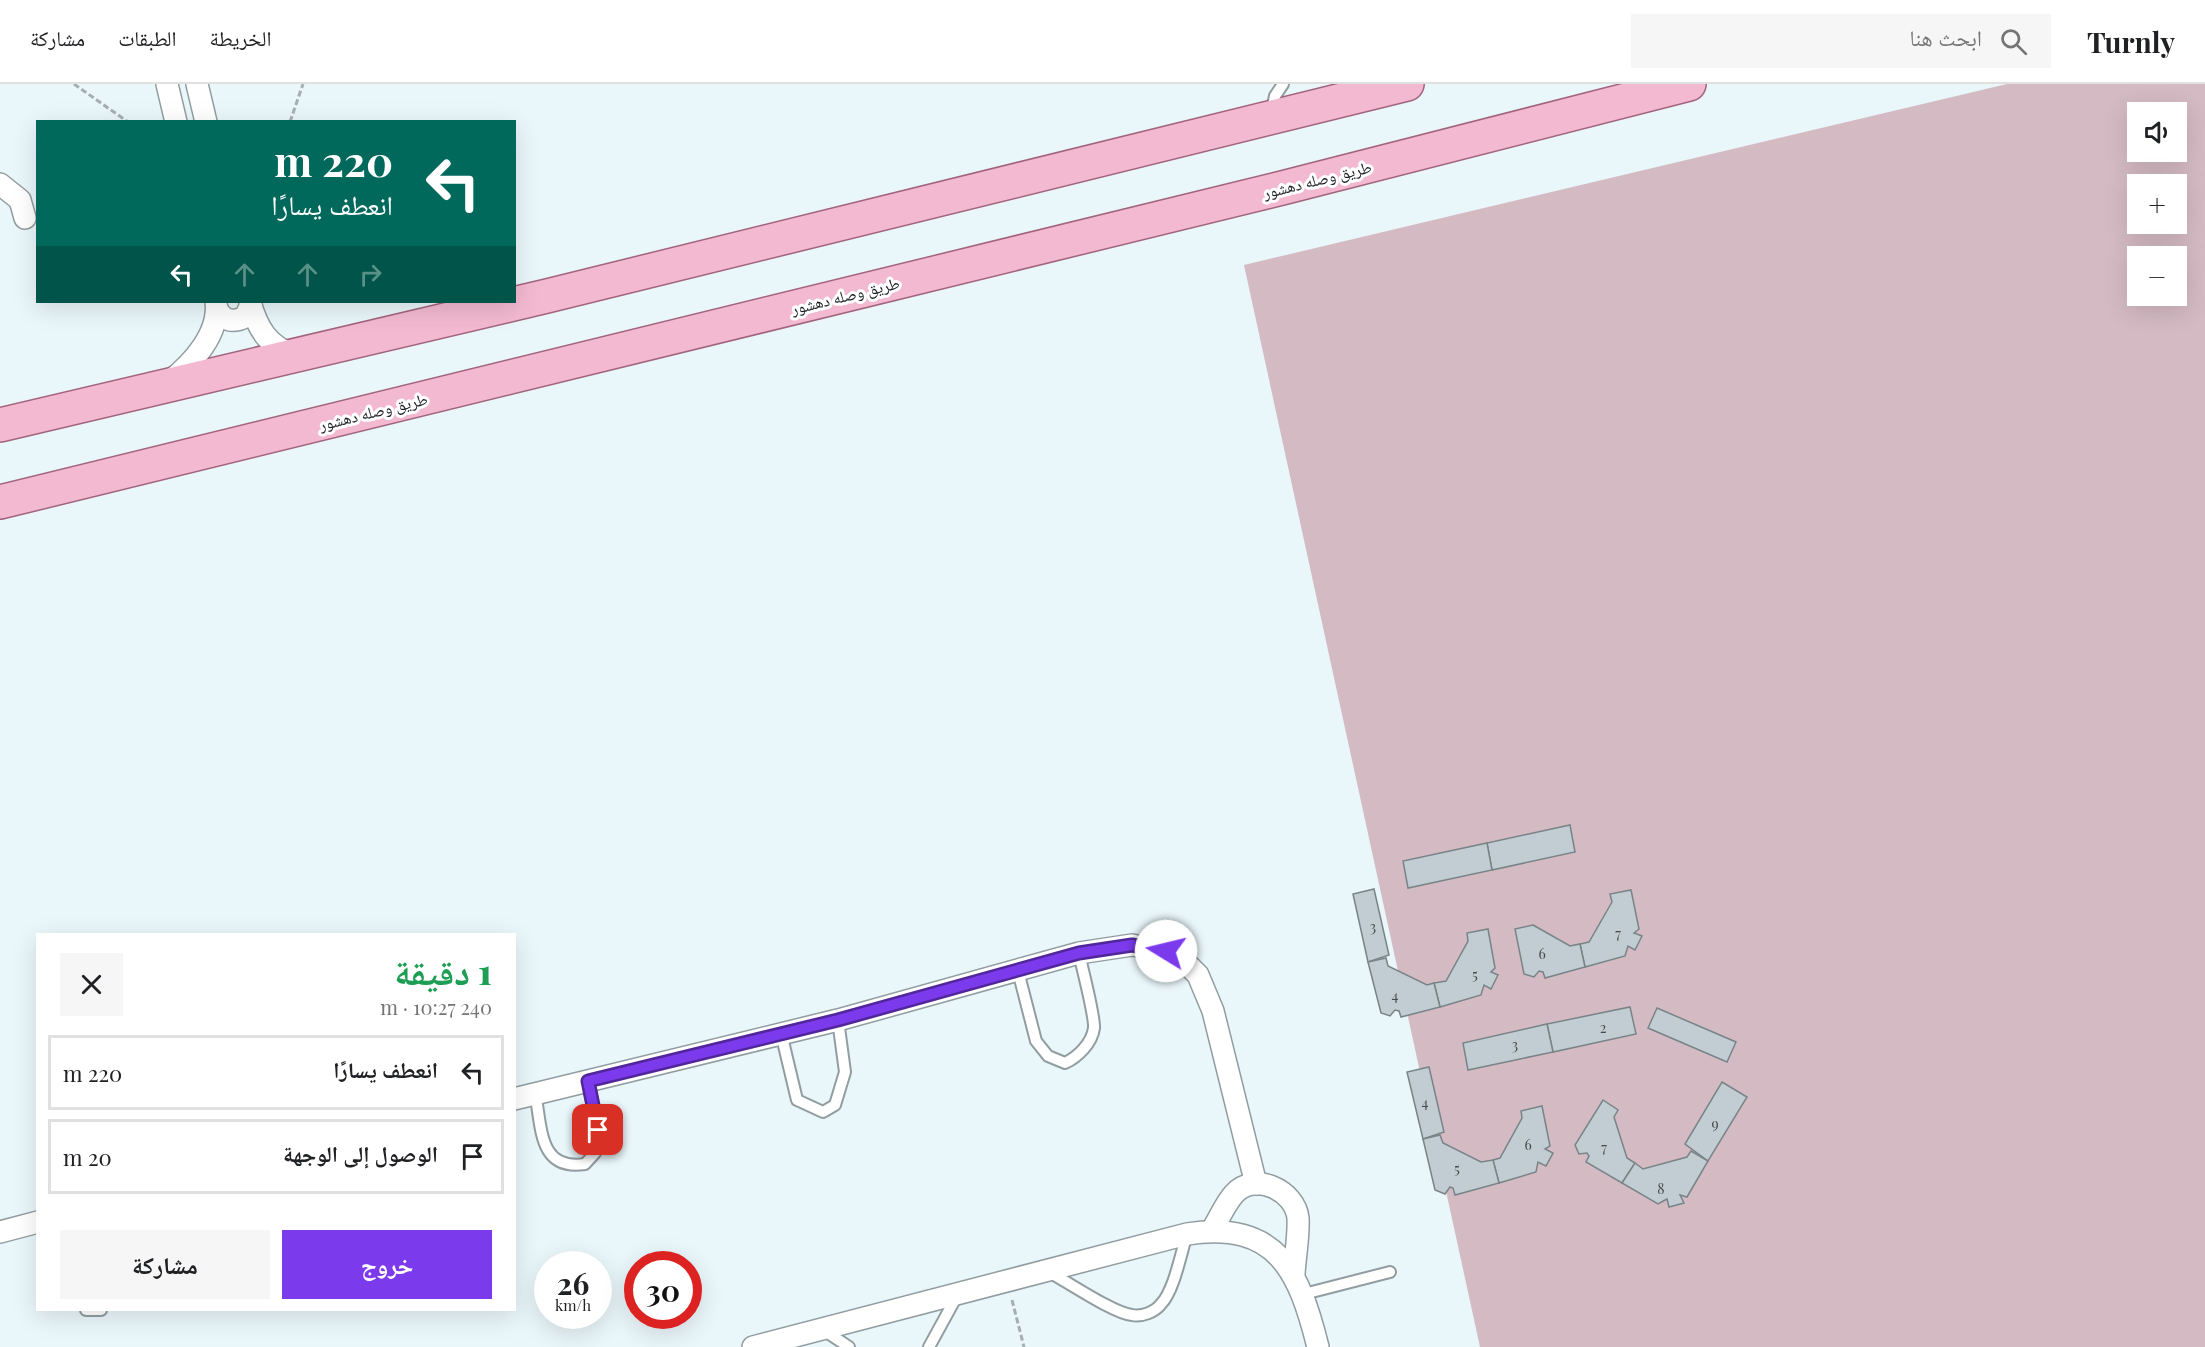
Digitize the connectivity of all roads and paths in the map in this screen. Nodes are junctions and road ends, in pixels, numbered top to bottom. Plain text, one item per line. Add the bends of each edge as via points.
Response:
1 (74, 84) edge
2 (167, 84) edge
3 (197, 84) edge
4 (303, 84) edge
5 (1283, 84) edge
6 (1407, 84) edge
7 (1689, 84) edge
8 (1271, 116) junction
9 (125, 120) edge
10 (176, 120) edge
11 (206, 120) edge
12 (291, 120) edge
13 (0, 184) edge
14 (25, 218) dead end
15 (250, 303) edge
16 (216, 305) edge
17 (296, 355) junction
18 (166, 384) junction
19 (0, 424) edge
20 (0, 502) edge
21 (1079, 953) junction
22 (1018, 971) junction
23 (838, 1020) junction
24 (781, 1033) junction
25 (588, 1081) junction
26 (535, 1093) junction
27 (516, 1098) edge
28 (1256, 1184) junction
29 (36, 1223) edge
30 (1212, 1230) junction
31 (0, 1232) edge
32 (1187, 1234) junction
33 (1047, 1270) junction
34 (1390, 1272) dead end
35 (1294, 1274) junction
36 (1007, 1281) junction
37 (959, 1293) junction
38 (1304, 1294) junction
39 (822, 1329) junction
40 (753, 1347) edge
41 (849, 1347) edge
42 (929, 1347) edge
43 (1024, 1347) edge
44 (1318, 1347) edge

1 - 9 path
2 - 10 street
3 - 11 street
4 - 12 path
5 - 8 lane via 1275,96
6 - 8 main road
7 - 20 main road, طريق وصله دهشور via 1252,196
8 - 17 main road
13 - 14 street via 20,200
15 - 16 street via 245,317 232,321 225,319
15 - 17 street via 256,322 271,344
16 - 18 street via 213,325 201,349
17 - 18 main road
18 - 19 main road
21 - 22 street
21 - 22 lane via 1094,1028 1084,1048 1065,1063 1048,1056 1036,1041
21 - 28 street via 1132,945 1166,951 1198,975 1213,1011
22 - 23 street
23 - 24 street
23 - 24 lane via 845,1072 835,1105 823,1112 797,1100
24 - 25 street
25 - 26 street
25 - 26 lane via 598,1130 595,1153 585,1164 556,1162 546,1149
26 - 27 street
28 - 30 street via 1235,1193
28 - 35 street via 1279,1189 1294,1206 1298,1217
29 - 31 street
30 - 32 street
30 - 35 street via 1259,1241
32 - 33 street
32 - 33 lane via 1162,1304 1148,1313 1131,1316
33 - 36 street
34 - 38 lane
35 - 38 street
36 - 37 street
36 - 43 path
37 - 39 street
37 - 42 lane
38 - 44 street
39 - 40 street
39 - 41 lane

